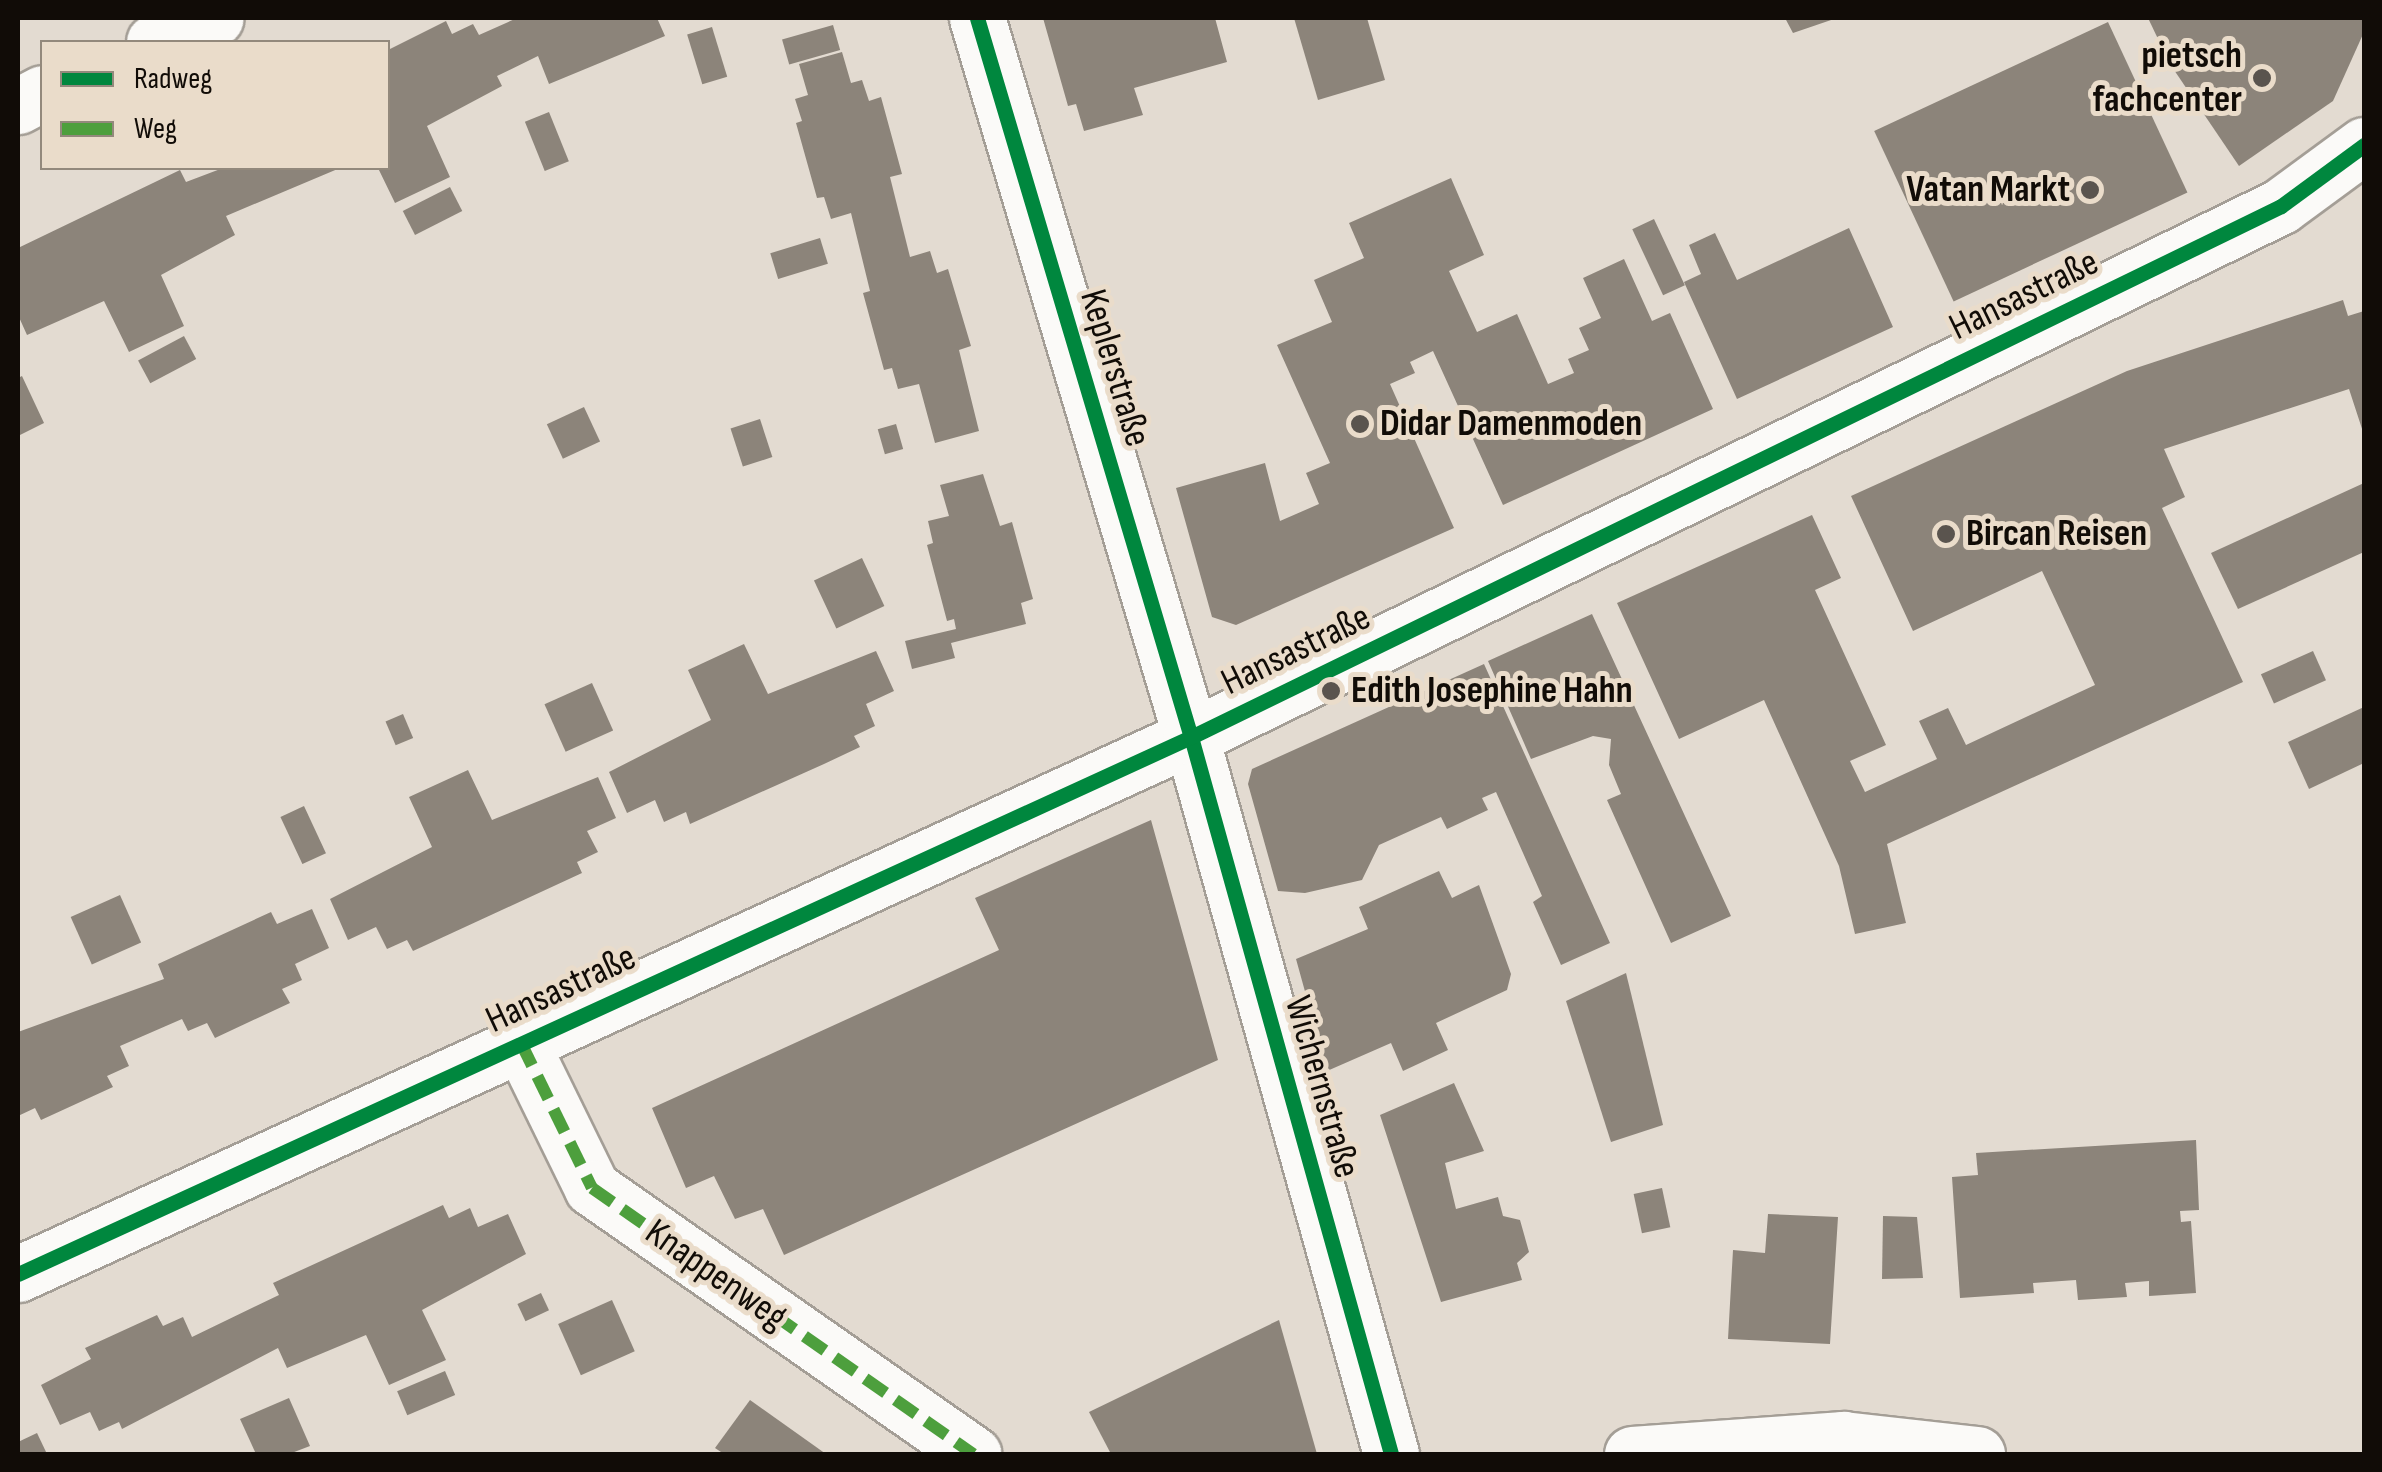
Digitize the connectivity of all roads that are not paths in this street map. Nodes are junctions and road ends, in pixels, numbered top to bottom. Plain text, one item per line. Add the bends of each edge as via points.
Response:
1 (216, 18) edge
2 (977, 18) edge
3 (159, 40) edge
4 (40, 94) edge
5 (18, 106) edge
6 (2364, 145) edge
7 (1191, 737) junction
8 (521, 1043) junction
9 (18, 1274) edge
10 (974, 1454) edge
11 (1391, 1454) edge
12 (1632, 1454) edge
13 (1976, 1454) edge

1 - 3 street
2 - 7 street, Keplerstraße
4 - 5 street
6 - 7 street, Hansastraße via 2281,206
7 - 8 street, Hansastraße
7 - 11 street, Wichernstraße
8 - 9 street, Hansastraße
8 - 10 street, Knappenweg via 592,1188
12 - 13 street via 1843,1439

